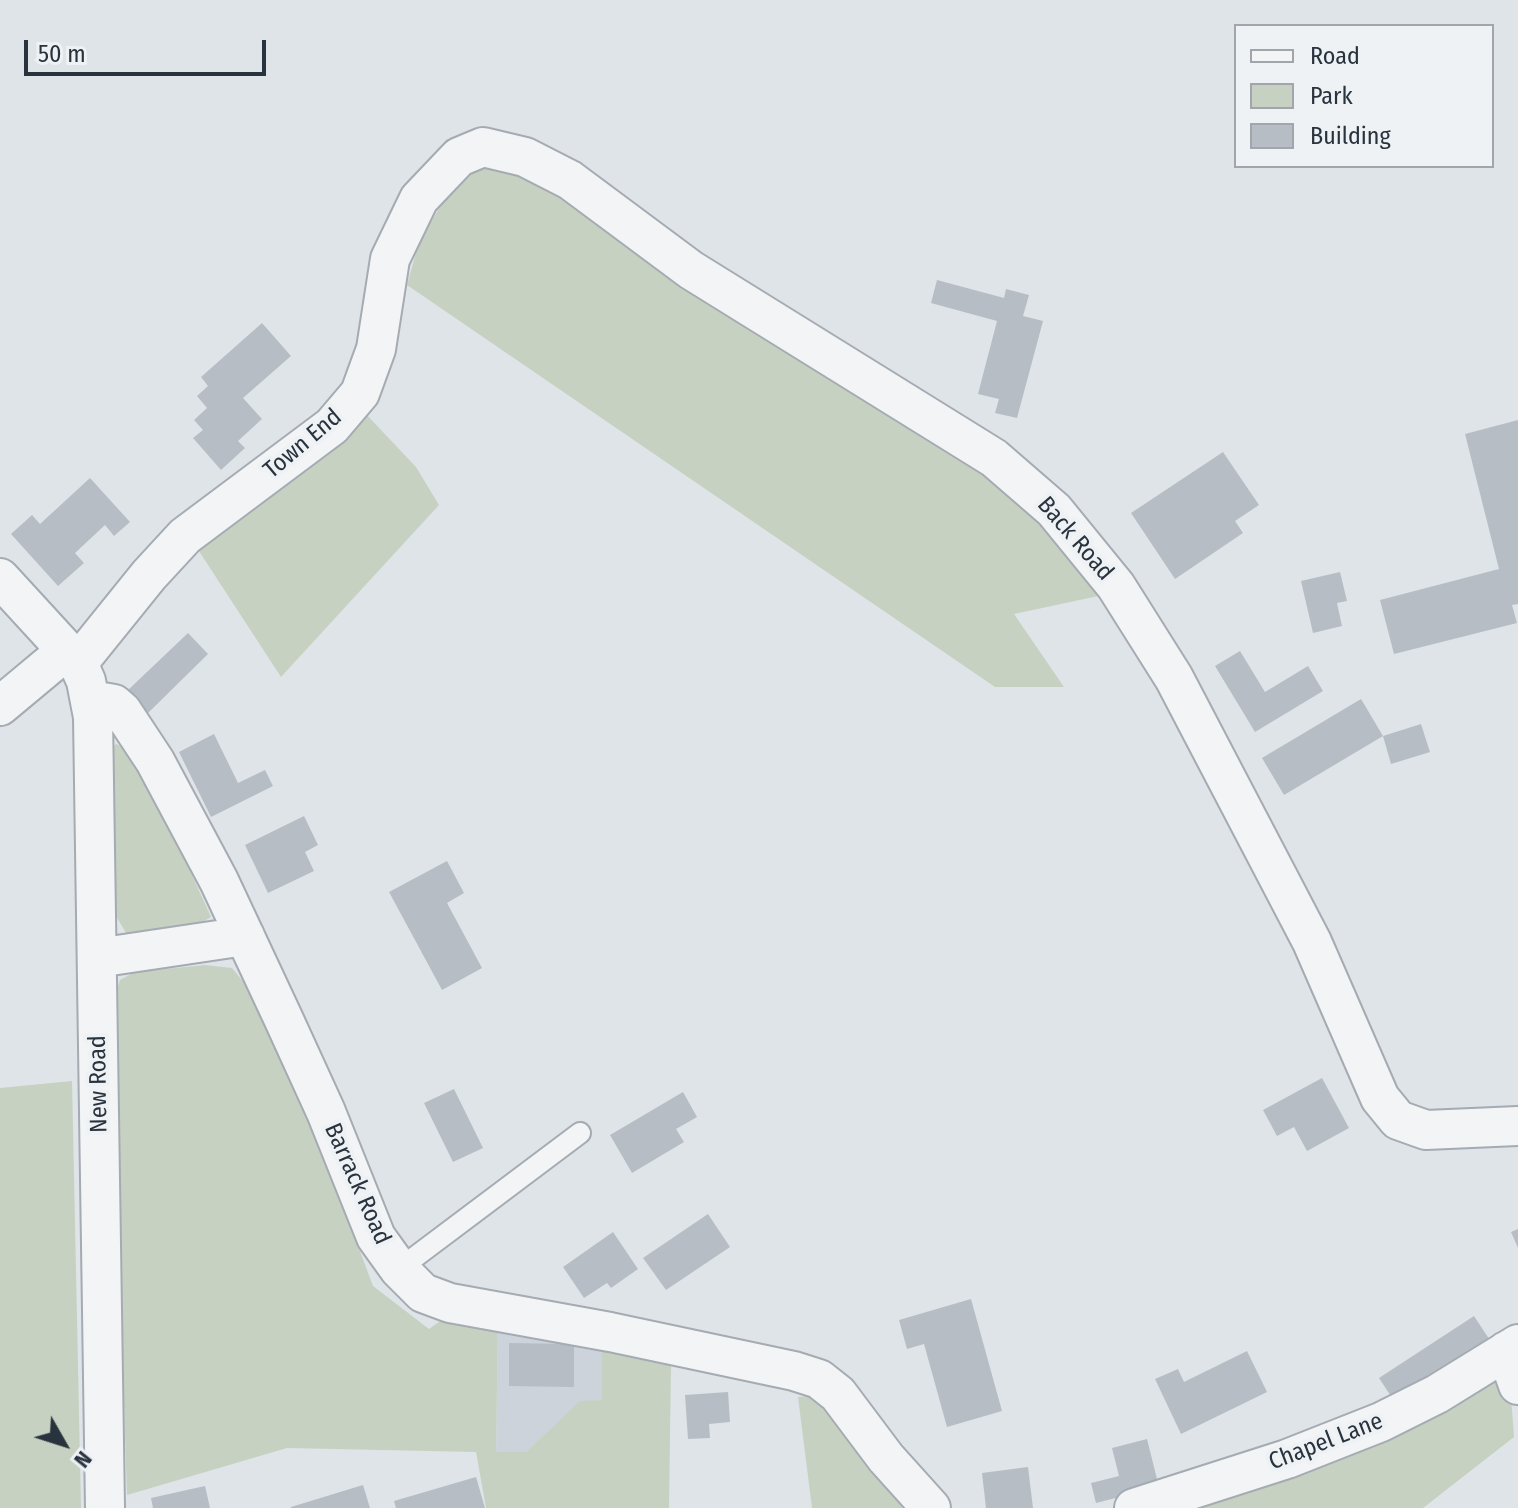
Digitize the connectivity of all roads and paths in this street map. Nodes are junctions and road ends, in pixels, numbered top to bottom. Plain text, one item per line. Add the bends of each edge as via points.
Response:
1 (483, 147) joint
2 (0, 578) edge
3 (72, 657) junction
4 (91, 700) junction
5 (0, 706) edge
6 (245, 936) junction
7 (97, 958) junction
8 (1518, 1126) edge
9 (580, 1133) dead end
10 (399, 1269) junction
11 (1514, 1360) edge
12 (105, 1508) edge
13 (931, 1508) edge
14 (1134, 1508) edge

1 - 3 street, Town End via 459,157 419,199 390,259 376,349 360,393 332,426 185,536
1 - 8 street, Back Road via 525,157 570,180 691,270 994,458 1054,510 1116,586 1174,678 1312,942 1380,1098 1398,1120 1426,1130
2 - 3 street
3 - 4 street, New Road
3 - 5 street, Town End
4 - 6 street, Barrack Road via 122,711 155,761
4 - 7 street, New Road
6 - 7 street
6 - 10 street, Barrack Road via 326,1112 376,1237
7 - 12 street, New Road
9 - 10 lane
10 - 13 street, Barrack Road via 423,1293 450,1303 819,1379 838,1394
11 - 14 street, Chapel Lane via 1287,1459

